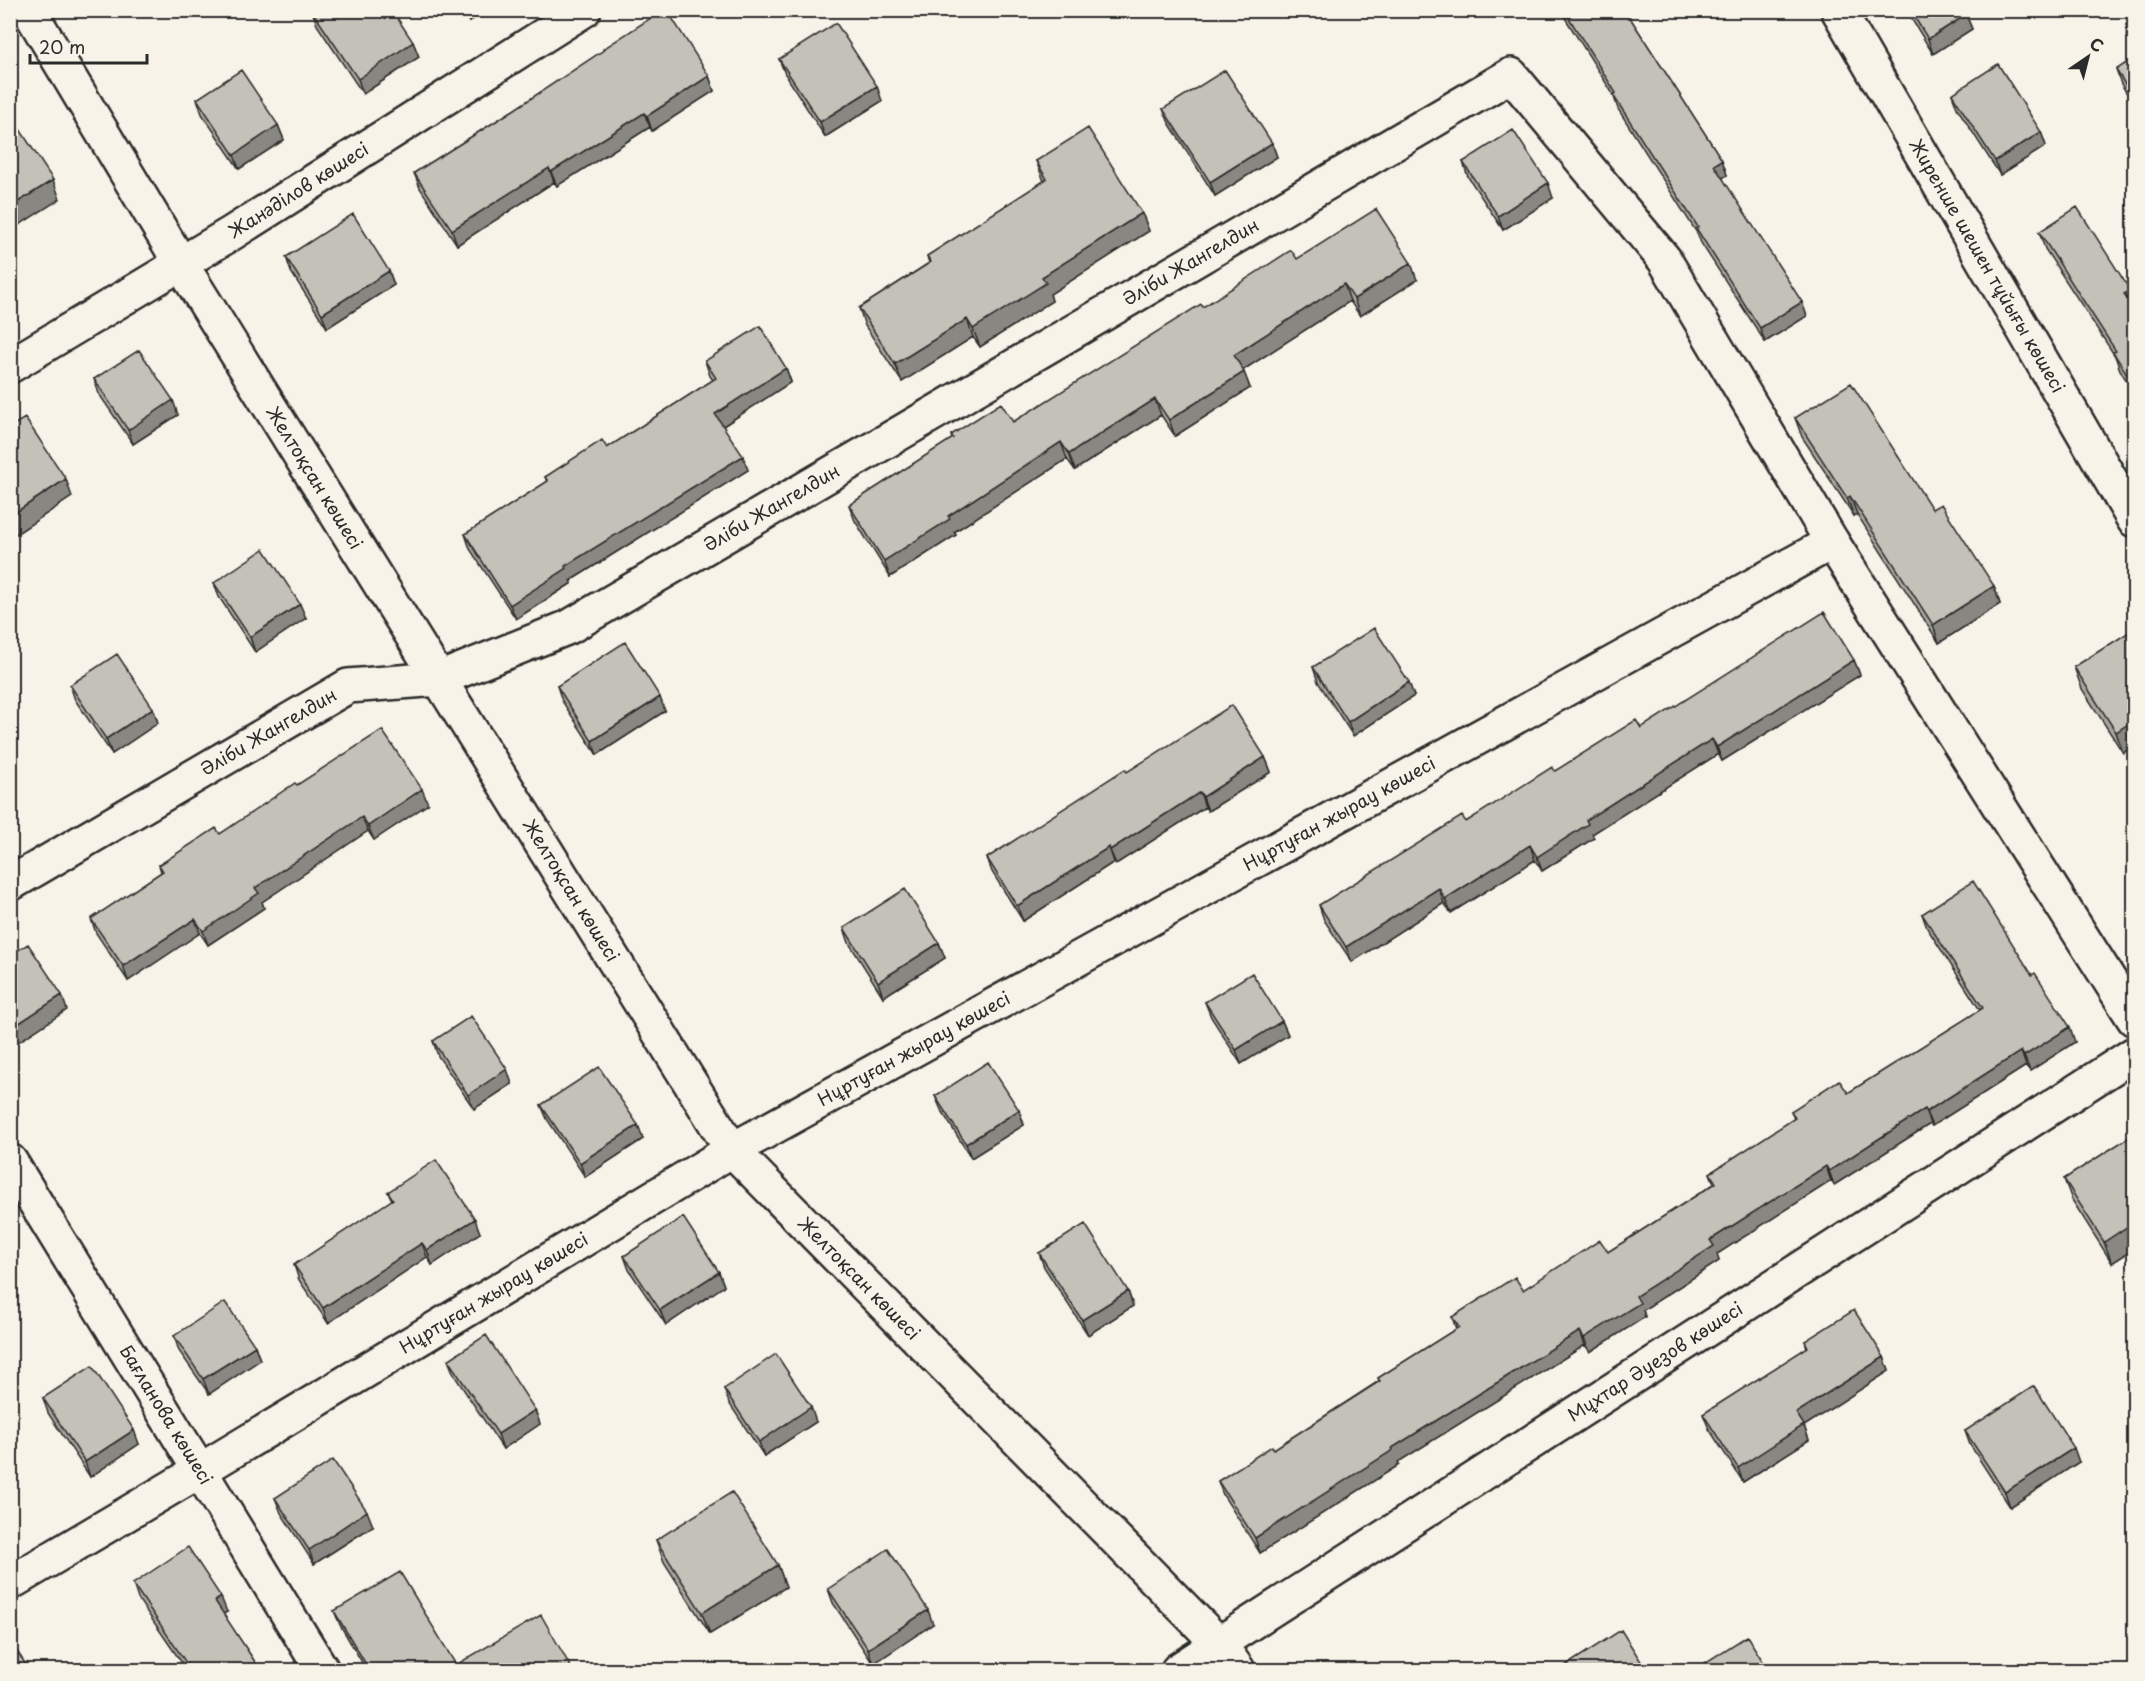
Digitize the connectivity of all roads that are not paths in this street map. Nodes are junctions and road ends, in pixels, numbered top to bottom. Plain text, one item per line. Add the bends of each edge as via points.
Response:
1 (29, 10) edge
2 (584, 10) edge
3 (1838, 10) edge
4 (181, 264) junction
5 (10, 366) edge
6 (2134, 520) edge
7 (1832, 542) junction
8 (439, 680) junction
9 (10, 884) edge
10 (2134, 1019) edge
11 (2134, 1054) edge
12 (732, 1150) junction
13 (10, 1161) edge
14 (201, 1470) junction
15 (10, 1583) edge
16 (1229, 1658) edge
17 (322, 1671) edge
18 (1178, 1671) edge

1 - 4 street, Желтоқсан көшесі
2 - 4 street, Жанәділов көшесі
3 - 6 street, Жиренше шешен тұйығы көшесі
4 - 5 street, Жанәділов көшесі
4 - 8 street, Желтоқсан көшесі
7 - 8 street, Әліби Жангелдин via 1664,259 1511,75 568,627
7 - 10 street
7 - 12 street, Нұртуған жырау көшесі
8 - 9 street, Әліби Жангелдин via 348,686
8 - 12 street, Желтоқсан көшесі
11 - 16 street, Мұхтар Әуезов көшесі
12 - 14 street, Нұртуған жырау көшесі
12 - 16 street, Желтоқсан көшесі
13 - 14 street, Бағланова көшесі
14 - 15 street, Нұртуған жырау көшесі
14 - 17 street, Бағланова көшесі
16 - 18 street, Мұхтар Әуезов көшесі

